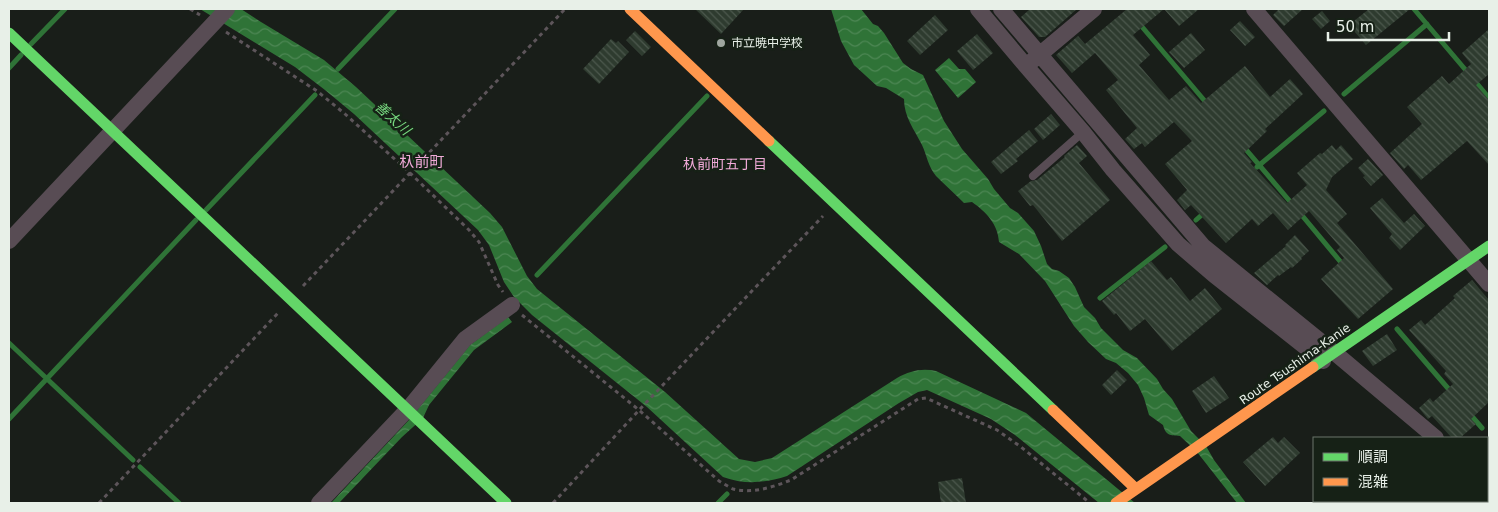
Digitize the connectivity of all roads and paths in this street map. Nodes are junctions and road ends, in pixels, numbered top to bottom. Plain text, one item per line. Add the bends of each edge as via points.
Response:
1 (227, 9) edge
2 (565, 9) edge
3 (630, 9) edge
4 (978, 9) edge
5 (1001, 9) edge
6 (1094, 9) edge
7 (1254, 9) edge
8 (213, 23) junction
9 (9, 33) edge
10 (1040, 55) junction
11 (1026, 66) junction
12 (112, 131) junction
13 (1083, 132) junction
14 (410, 173) junction
15 (1033, 176) dead end
16 (835, 203) junction
17 (9, 241) edge
18 (1489, 246) edge
19 (1469, 260) junction
20 (1489, 284) edge
21 (291, 299) junction
22 (512, 305) junction
23 (1329, 357) junction
24 (640, 408) junction
25 (409, 411) junction
26 (1435, 437) edge
27 (1132, 492) junction
28 (98, 503) edge
29 (319, 503) edge
30 (506, 503) edge
31 (553, 503) edge
32 (1090, 503) edge
33 (1116, 503) edge

1 - 8 street
2 - 14 path
3 - 16 street
4 - 11 street
5 - 10 street
6 - 10 street
7 - 19 street
8 - 12 street
8 - 14 path via 317,91
9 - 12 street
10 - 11 street
10 - 23 street via 1202,246
11 - 13 street
12 - 17 street
12 - 21 street
13 - 15 lane
13 - 23 street via 1178,244 1214,275
14 - 21 path
14 - 22 path via 479,242 498,285
16 - 24 path
16 - 27 street
18 - 19 street, Route Tsushima-Kanie
19 - 20 street
19 - 23 street, Route Tsushima-Kanie
21 - 25 street
21 - 28 path
22 - 24 path via 525,319
22 - 25 street via 465,339
23 - 26 street
23 - 27 street, Route Tsushima-Kanie
24 - 31 path
24 - 32 path via 720,481 733,489 751,490 771,488 791,480 918,399 926,398 997,430
25 - 29 street
25 - 30 street
27 - 33 street, Route Tsushima-Kanie

